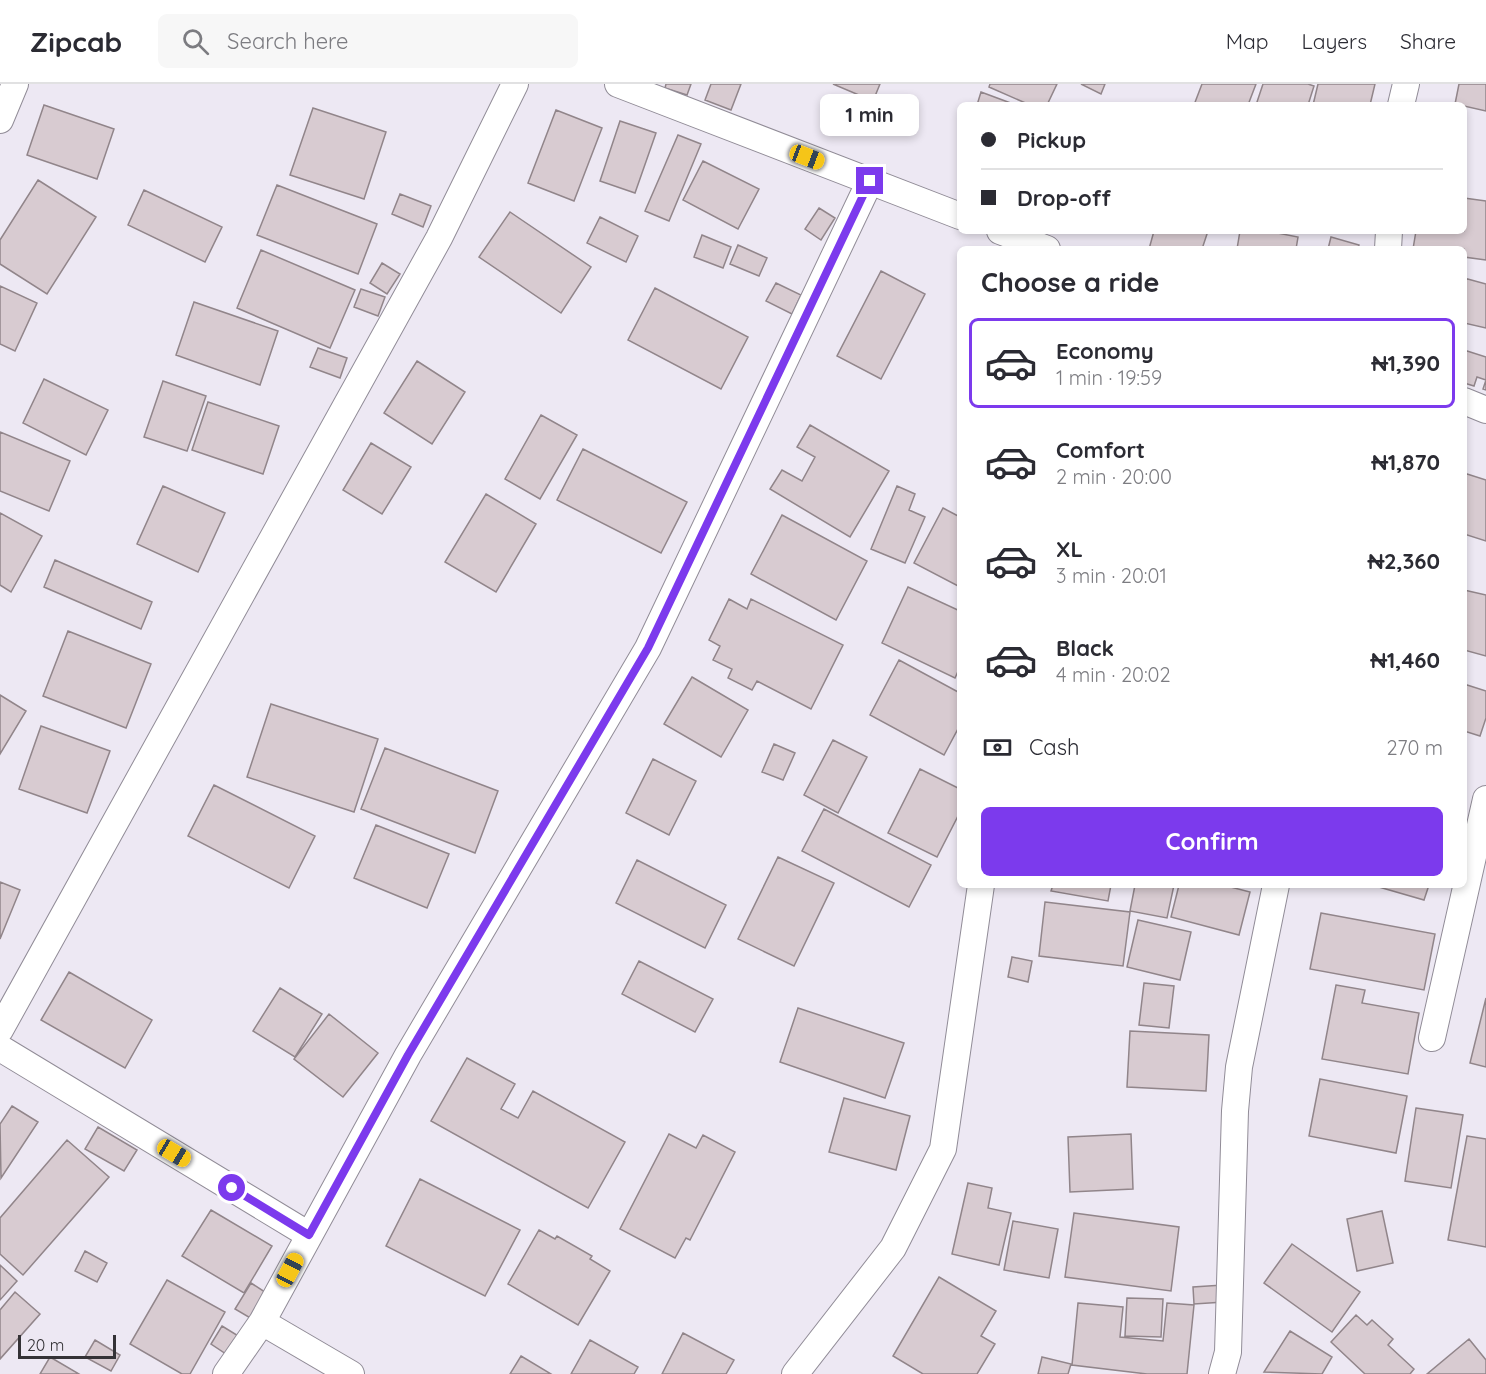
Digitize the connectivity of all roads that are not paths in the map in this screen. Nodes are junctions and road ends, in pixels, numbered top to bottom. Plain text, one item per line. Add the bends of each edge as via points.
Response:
1 (15, 84) edge
2 (515, 84) edge
3 (618, 84) edge
4 (1406, 84) edge
5 (1402, 102) edge
6 (0, 120) edge
7 (870, 181) junction
8 (957, 215) edge
9 (1008, 234) edge
10 (1039, 246) edge
11 (1467, 402) edge
12 (1486, 410) edge
13 (1486, 799) edge
14 (1467, 883) edge
15 (981, 888) edge
16 (1275, 888) edge
17 (1466, 888) edge
18 (0, 1030) edge
19 (1432, 1038) dead end
20 (0, 1048) edge
21 (309, 1235) junction
22 (262, 1323) junction
23 (226, 1374) edge
24 (351, 1374) edge
25 (795, 1374) edge
26 (1222, 1374) edge

1 - 6 street
2 - 18 street via 439,238
3 - 7 street
4 - 5 street
7 - 8 street
7 - 21 street via 648,648 408,1055
9 - 10 street
11 - 12 street
13 - 14 street
15 - 25 street via 943,1149 893,1248
16 - 26 street via 1239,1066 1228,1352
17 - 19 street
20 - 21 street
21 - 22 street
22 - 23 street
22 - 24 street

